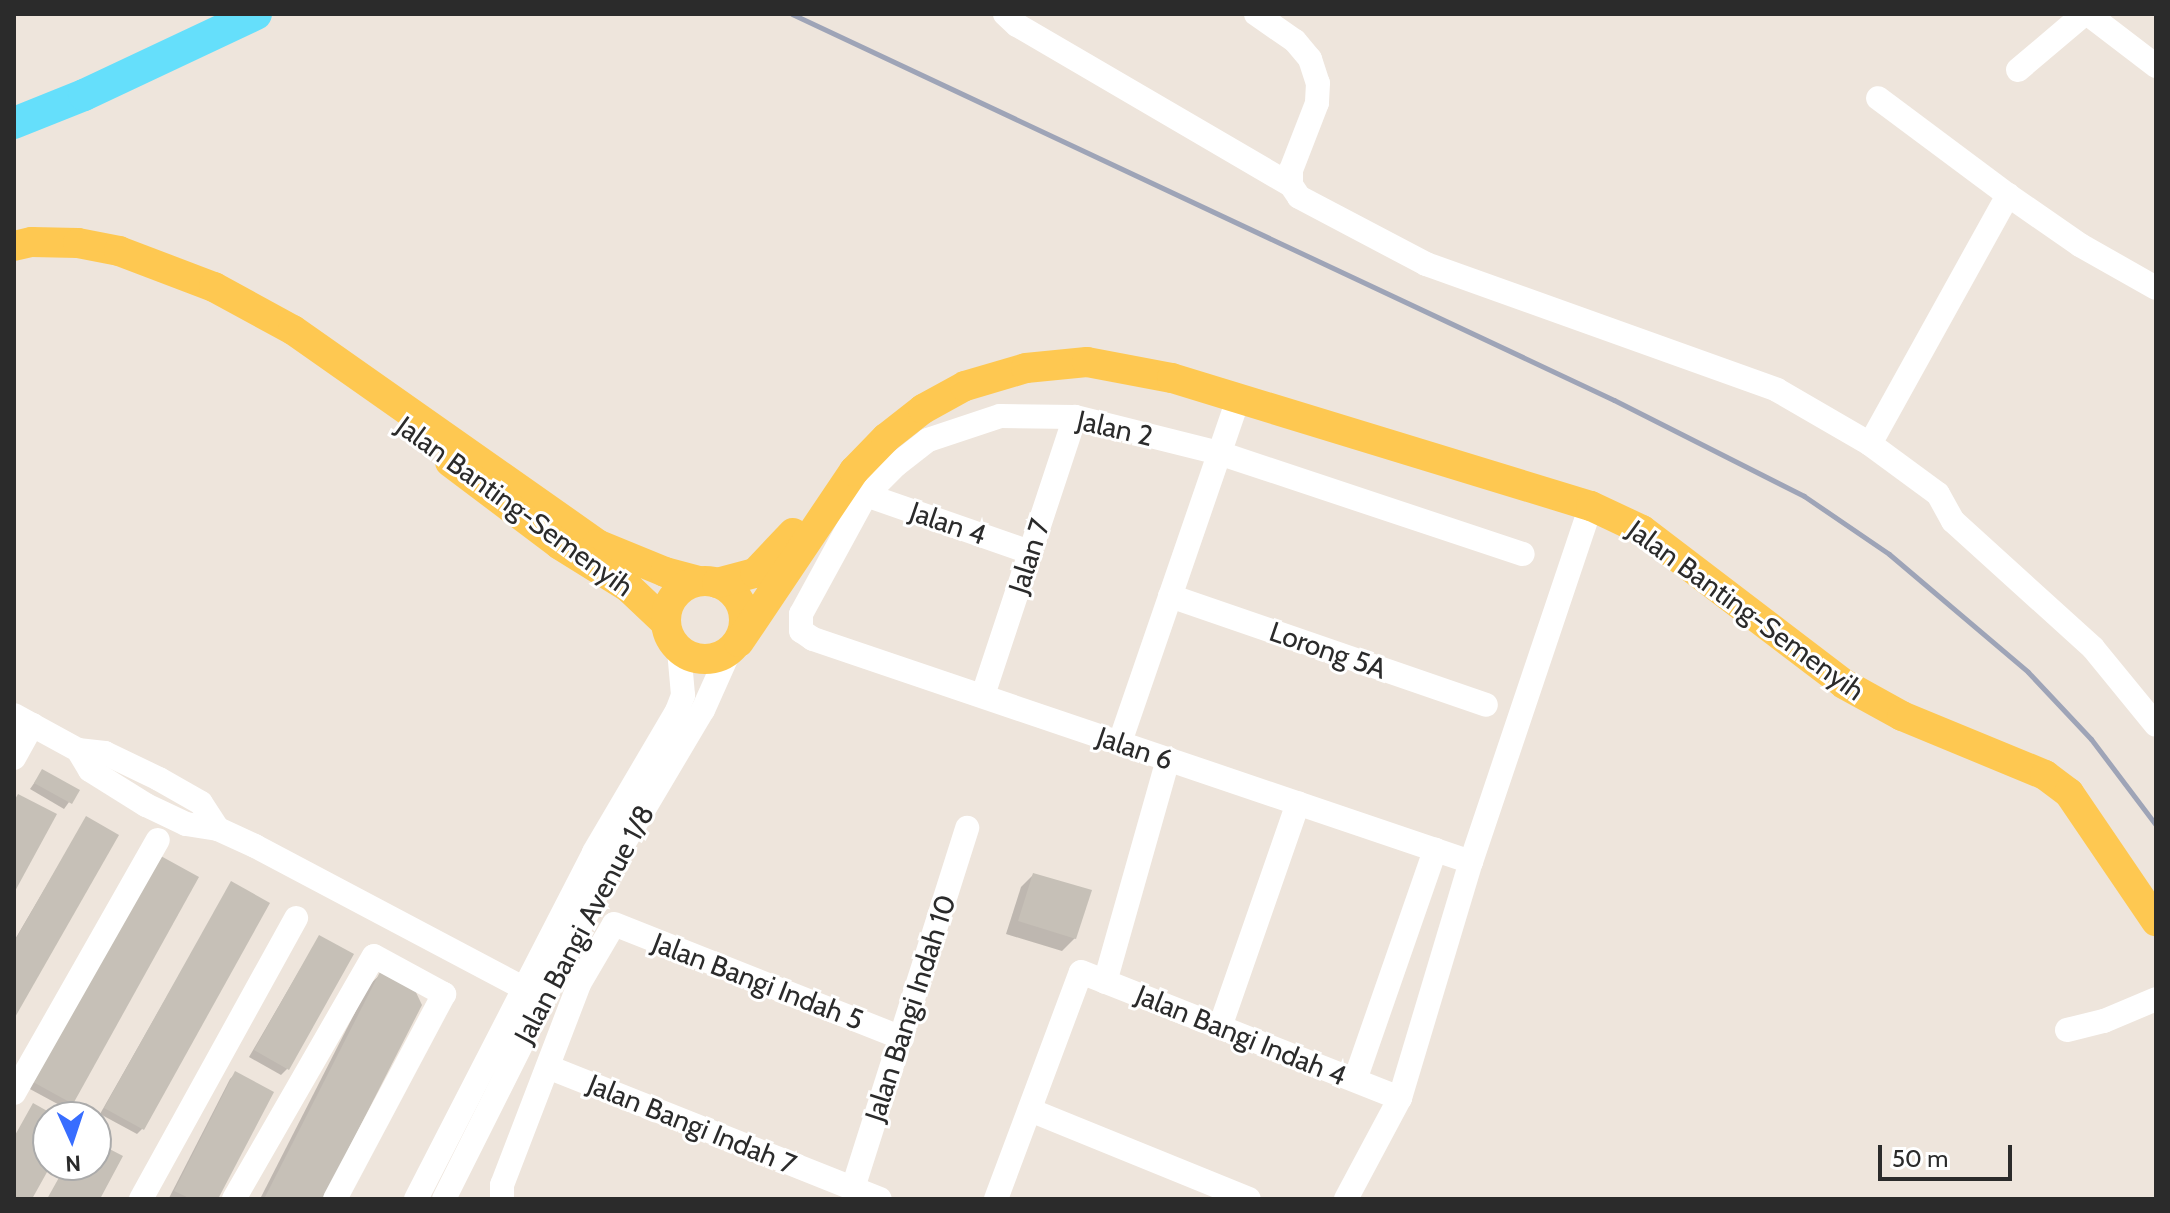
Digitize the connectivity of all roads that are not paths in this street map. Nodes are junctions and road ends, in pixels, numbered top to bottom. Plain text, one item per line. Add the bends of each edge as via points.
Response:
1 (1005, 14) edge
2 (1256, 14) edge
3 (2086, 14) edge
4 (2156, 66) edge
5 (2018, 70) dead end
6 (1878, 98) dead end
7 (1291, 185) junction
8 (2008, 195) junction
9 (14, 246) edge
10 (2156, 288) edge
11 (1172, 378) junction
12 (368, 386) junction
13 (1239, 397) junction
14 (1075, 417) junction
15 (1870, 444) junction
16 (1219, 453) junction
17 (866, 495) junction
18 (1591, 506) junction
19 (1030, 552) junction
20 (1523, 554) dead end
21 (708, 582) junction
22 (1170, 596) junction
23 (666, 623) junction
24 (801, 631) joint
25 (734, 647) junction
26 (679, 650) junction
27 (983, 695) junction
28 (1486, 705) dead end
29 (23, 720) edge
30 (2156, 725) edge
31 (1120, 742) junction
32 (14, 758) edge
33 (1168, 759) junction
34 (1298, 803) junction
35 (967, 828) dead end
36 (158, 840) dead end
37 (1435, 850) junction
38 (1471, 862) junction
39 (296, 918) dead end
40 (2156, 921) edge
41 (1105, 982) junction
42 (534, 993) junction
43 (2156, 999) edge
44 (1220, 1027) junction
45 (2067, 1030) dead end
46 (902, 1038) junction
47 (548, 1067) junction
48 (1355, 1080) junction
49 (14, 1093) edge
50 (1400, 1098) junction
51 (1030, 1110) junction
52 (853, 1188) junction
53 (141, 1199) edge
54 (234, 1199) edge
55 (335, 1199) edge
56 (416, 1199) edge
57 (444, 1199) edge
58 (502, 1199) edge
59 (880, 1199) edge
60 (996, 1199) edge
61 (1249, 1199) edge
62 (1346, 1199) edge

1 - 7 street
2 - 7 street via 1295,41 1310,59 1318,83 1317,103 1291,170
3 - 4 street
3 - 5 street
6 - 8 street
7 - 15 street via 1299,197 1426,264 1777,390
8 - 10 street via 2080,245
8 - 15 street
9 - 12 main road, Jalan Banting-Semenyih via 78,243 119,251 214,287 293,330
11 - 13 main road, Jalan Banting-Semenyih
11 - 21 main road, Jalan Banting-Semenyih via 1100,351 1038,350 968,366 912,395 871,425 840,460 785,544 755,573
11 - 25 main road, Jalan Banting-Semenyih via 1087,362 1026,368 965,386 923,409 854,471
12 - 21 main road, Jalan Banting-Semenyih via 384,392 597,544 665,572
12 - 23 main road, Jalan Banting-Semenyih via 374,401 481,487 629,588
13 - 16 street
13 - 18 main road, Jalan Banting-Semenyih
14 - 16 street, Jalan 2
14 - 17 street, Jalan 2 via 1000,416 965,425 928,440
14 - 19 street, Jalan 7
15 - 30 street via 1938,494 1953,521 2093,648
16 - 20 street, Jalan 2
16 - 22 street
17 - 19 street, Jalan 4
17 - 24 street, Jalan 2 via 801,614
18 - 38 street
18 - 40 main road, Jalan Banting-Semenyih via 1642,530 1874,702 2045,775 2088,815
19 - 27 street, Jalan 7
21 - 23 main road via 674,596
21 - 25 main road via 733,592 743,607 745,625
22 - 28 street, Lorong 5A
22 - 31 street
23 - 26 main road
24 - 27 street, Jalan 6
25 - 26 main road via 704,660
25 - 42 street, Jalan Bangi Avenue 1/8 via 703,710
26 - 42 street, Jalan Bangi Avenue 1/8 via 683,695 677,711 594,852
27 - 31 street, Jalan 6
29 - 32 street
29 - 42 street via 78,750 90,770 146,805 186,824 218,829
31 - 33 street, Jalan 6
33 - 34 street, Jalan 6
33 - 41 street
34 - 37 street, Jalan 6
34 - 44 street
35 - 46 street, Jalan Bangi Indah 10
36 - 49 street
37 - 38 street, Jalan 6
37 - 48 street
38 - 50 street
39 - 53 street
41 - 44 street, Jalan Bangi Indah 4
41 - 51 street, Jalan Bangi Indah 4 via 1081,972
42 - 56 street, Jalan Bangi Avenue 1/8
42 - 57 street, Jalan Bangi Avenue 1/8
43 - 45 street
44 - 48 street, Jalan Bangi Indah 4
46 - 47 street, Jalan Bangi Indah 5 via 614,924 579,984
46 - 52 street, Jalan Bangi Indah 10
47 - 52 street, Jalan Bangi Indah 7
47 - 58 street via 502,1185
48 - 50 street, Jalan Bangi Indah 4
50 - 62 street
51 - 60 street
51 - 61 street
52 - 59 street, Jalan Bangi Indah 7
54 - 55 street via 374,956 444,994

